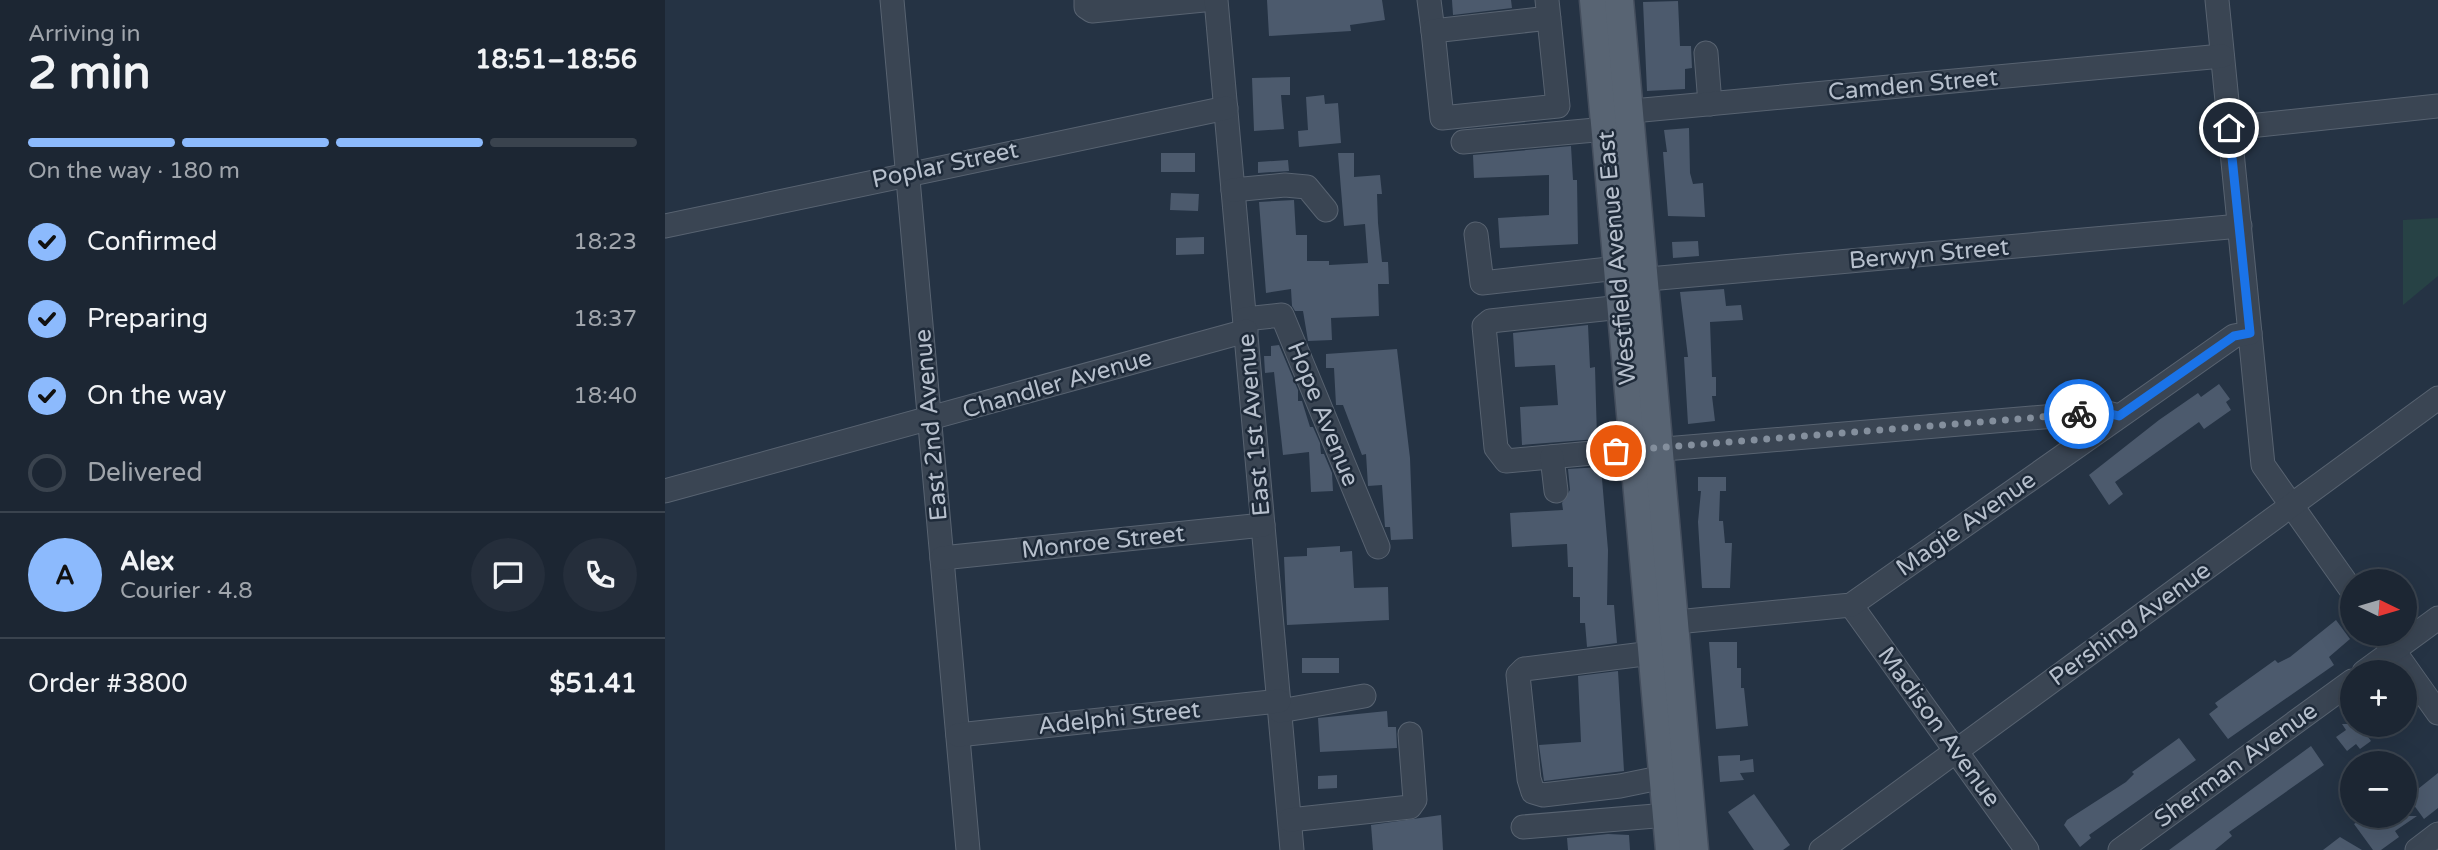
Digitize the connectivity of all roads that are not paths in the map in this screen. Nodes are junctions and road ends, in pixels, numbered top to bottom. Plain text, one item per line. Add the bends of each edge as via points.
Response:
1 (892, 0) edge
2 (1086, 0) edge
3 (1204, 0) edge
4 (1216, 0) edge
5 (1429, 0) edge
6 (1594, 0) edge
7 (1619, 0) edge
8 (2217, 0) edge
9 (1548, 9) edge
10 (1433, 31) junction
11 (1706, 52) dead end
12 (2222, 56) junction
13 (1710, 104) junction
14 (2438, 106) edge
15 (1226, 108) junction
16 (1613, 118) junction
17 (2229, 128) junction
18 (1464, 142) dead end
19 (908, 173) junction
20 (1233, 190) junction
21 (1326, 210) dead end
22 (665, 226) edge
23 (2240, 226) junction
24 (1476, 234) dead end
25 (1626, 284) junction
26 (1246, 325) junction
27 (2250, 333) junction
28 (2438, 398) edge
29 (2119, 416) junction
30 (930, 419) junction
31 (1643, 450) junction
32 (1552, 457) junction
33 (665, 491) edge
34 (1556, 491) dead end
35 (2292, 506) junction
36 (1263, 525) junction
37 (1378, 547) dead end
38 (942, 558) junction
39 (2340, 574) edge
40 (1851, 605) junction
41 (2438, 618) edge
42 (1662, 623) junction
43 (2417, 628) edge
44 (2385, 646) edge
45 (2391, 646) edge
46 (1652, 653) junction
47 (2374, 660) edge
48 (2340, 690) edge
49 (1364, 696) dead end
50 (1279, 706) junction
51 (2438, 713) edge
52 (1410, 734) dead end
53 (958, 735) junction
54 (1956, 751) junction
55 (1675, 775) junction
56 (1667, 816) junction
57 (1290, 820) junction
58 (1523, 827) dead end
59 (2438, 834) edge
60 (968, 850) edge
61 (1292, 850) edge
62 (1670, 850) edge
63 (1694, 850) edge
64 (1821, 850) edge
65 (2027, 850) edge
66 (2120, 850) edge
67 (2417, 850) edge

1 - 19 street, East 2nd Avenue
2 - 3 street via 1086,7 1098,10
4 - 15 street, East 1st Avenue
5 - 10 street
6 - 16 main road, Westfield Avenue East
7 - 16 main road, Westfield Avenue East
8 - 12 street
9 - 10 street
9 - 10 street via 1558,106 1443,118
11 - 13 street
12 - 13 street, Camden Street
12 - 17 street
13 - 16 street, Camden Street
14 - 17 street
15 - 19 street, Poplar Street
15 - 20 street, East 1st Avenue
16 - 18 street, Camden Street
16 - 25 main road, Westfield Avenue East
17 - 23 street
19 - 22 street, Poplar Street
19 - 30 street, East 2nd Avenue
20 - 21 street via 1307,187
20 - 26 street, East 1st Avenue
23 - 25 street, Berwyn Street
23 - 27 street
24 - 25 street via 1482,283
25 - 31 main road, Westfield Avenue East
25 - 32 street via 1584,312 1490,321 1484,326 1497,453 1506,461
26 - 30 street, Chandler Avenue
26 - 36 street, East 1st Avenue
26 - 37 street, Hope Avenue via 1282,314
27 - 29 street, Magie Avenue via 2234,336
27 - 35 street via 2263,466
28 - 35 street, Pershing Avenue
29 - 31 street via 2103,412
29 - 40 street, Magie Avenue
30 - 33 street, Chandler Avenue
30 - 38 street, East 2nd Avenue
31 - 32 street
31 - 42 main road, Westfield Avenue East
32 - 34 street
35 - 39 street
35 - 54 street, Pershing Avenue
36 - 38 street, Monroe Street
36 - 50 street, East 1st Avenue
38 - 53 street, East 2nd Avenue
40 - 42 street, Magie Avenue
40 - 54 street, Madison Avenue
41 - 43 street
42 - 46 main road, Westfield Avenue East
42 - 55 main road, Westfield Avenue East
44 - 47 street
45 - 51 street
46 - 55 main road, Westfield Avenue East
46 - 55 street via 1524,669 1518,675 1529,779 1533,792 1543,795
48 - 66 street, Sherman Avenue
49 - 50 street, Adelphi Street
50 - 53 street, Adelphi Street
50 - 57 street, East 1st Avenue
52 - 57 street via 1415,800 1410,807
53 - 60 street, East 2nd Avenue
54 - 64 street, Pershing Avenue
54 - 65 street, Madison Avenue
55 - 56 main road, Westfield Avenue East
55 - 63 main road, Westfield Avenue East
56 - 58 street
56 - 62 main road, Westfield Avenue East
57 - 61 street, East 1st Avenue
59 - 67 street

